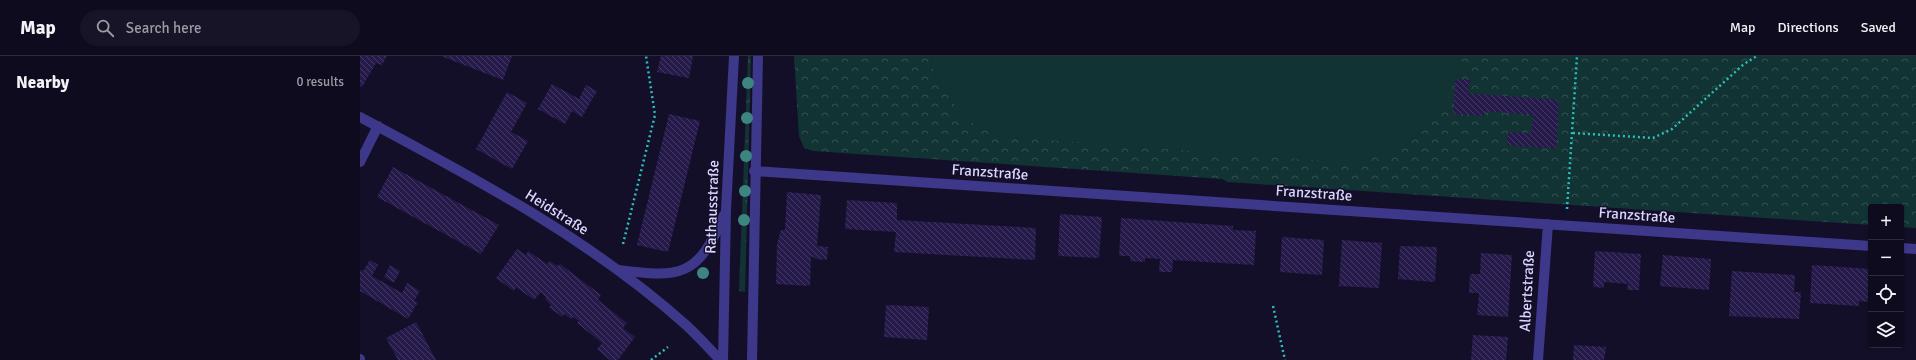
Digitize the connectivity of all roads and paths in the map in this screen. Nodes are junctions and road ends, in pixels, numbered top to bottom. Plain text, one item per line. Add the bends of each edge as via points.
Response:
1 (646, 56) edge
2 (734, 56) edge
3 (758, 56) edge
4 (1577, 56) edge
5 (1757, 56) edge
6 (360, 117) edge
7 (378, 126) junction
8 (1573, 133) junction
9 (360, 162) edge
10 (754, 170) junction
11 (726, 210) junction
12 (1548, 224) junction
13 (1565, 225) junction
14 (623, 244) dead end
15 (1868, 246) edge
16 (1904, 248) edge
17 (1916, 249) edge
18 (618, 270) junction
19 (1273, 306) dead end
20 (668, 347) dead end
21 (651, 360) edge
22 (720, 360) edge
23 (723, 360) edge
24 (752, 360) edge
25 (1285, 360) edge
26 (1538, 360) edge

1 - 14 path via 654,115
2 - 11 street, Rathausstraße
3 - 10 street
4 - 8 path
5 - 8 path via 1744,64 1672,129 1653,138
6 - 7 street, Heidstraße
7 - 9 street
7 - 18 street, Heidstraße via 492,189
8 - 13 path
10 - 12 street, Franzstraße
10 - 24 street
11 - 18 street via 712,242 701,258 685,269 671,274 653,275
11 - 23 street, Rathausstraße
12 - 13 street, Franzstraße
12 - 26 street, Albertstraße
13 - 15 street, Franzstraße
16 - 17 street
18 - 22 street, Heidstraße via 687,326
19 - 25 path
20 - 21 path

